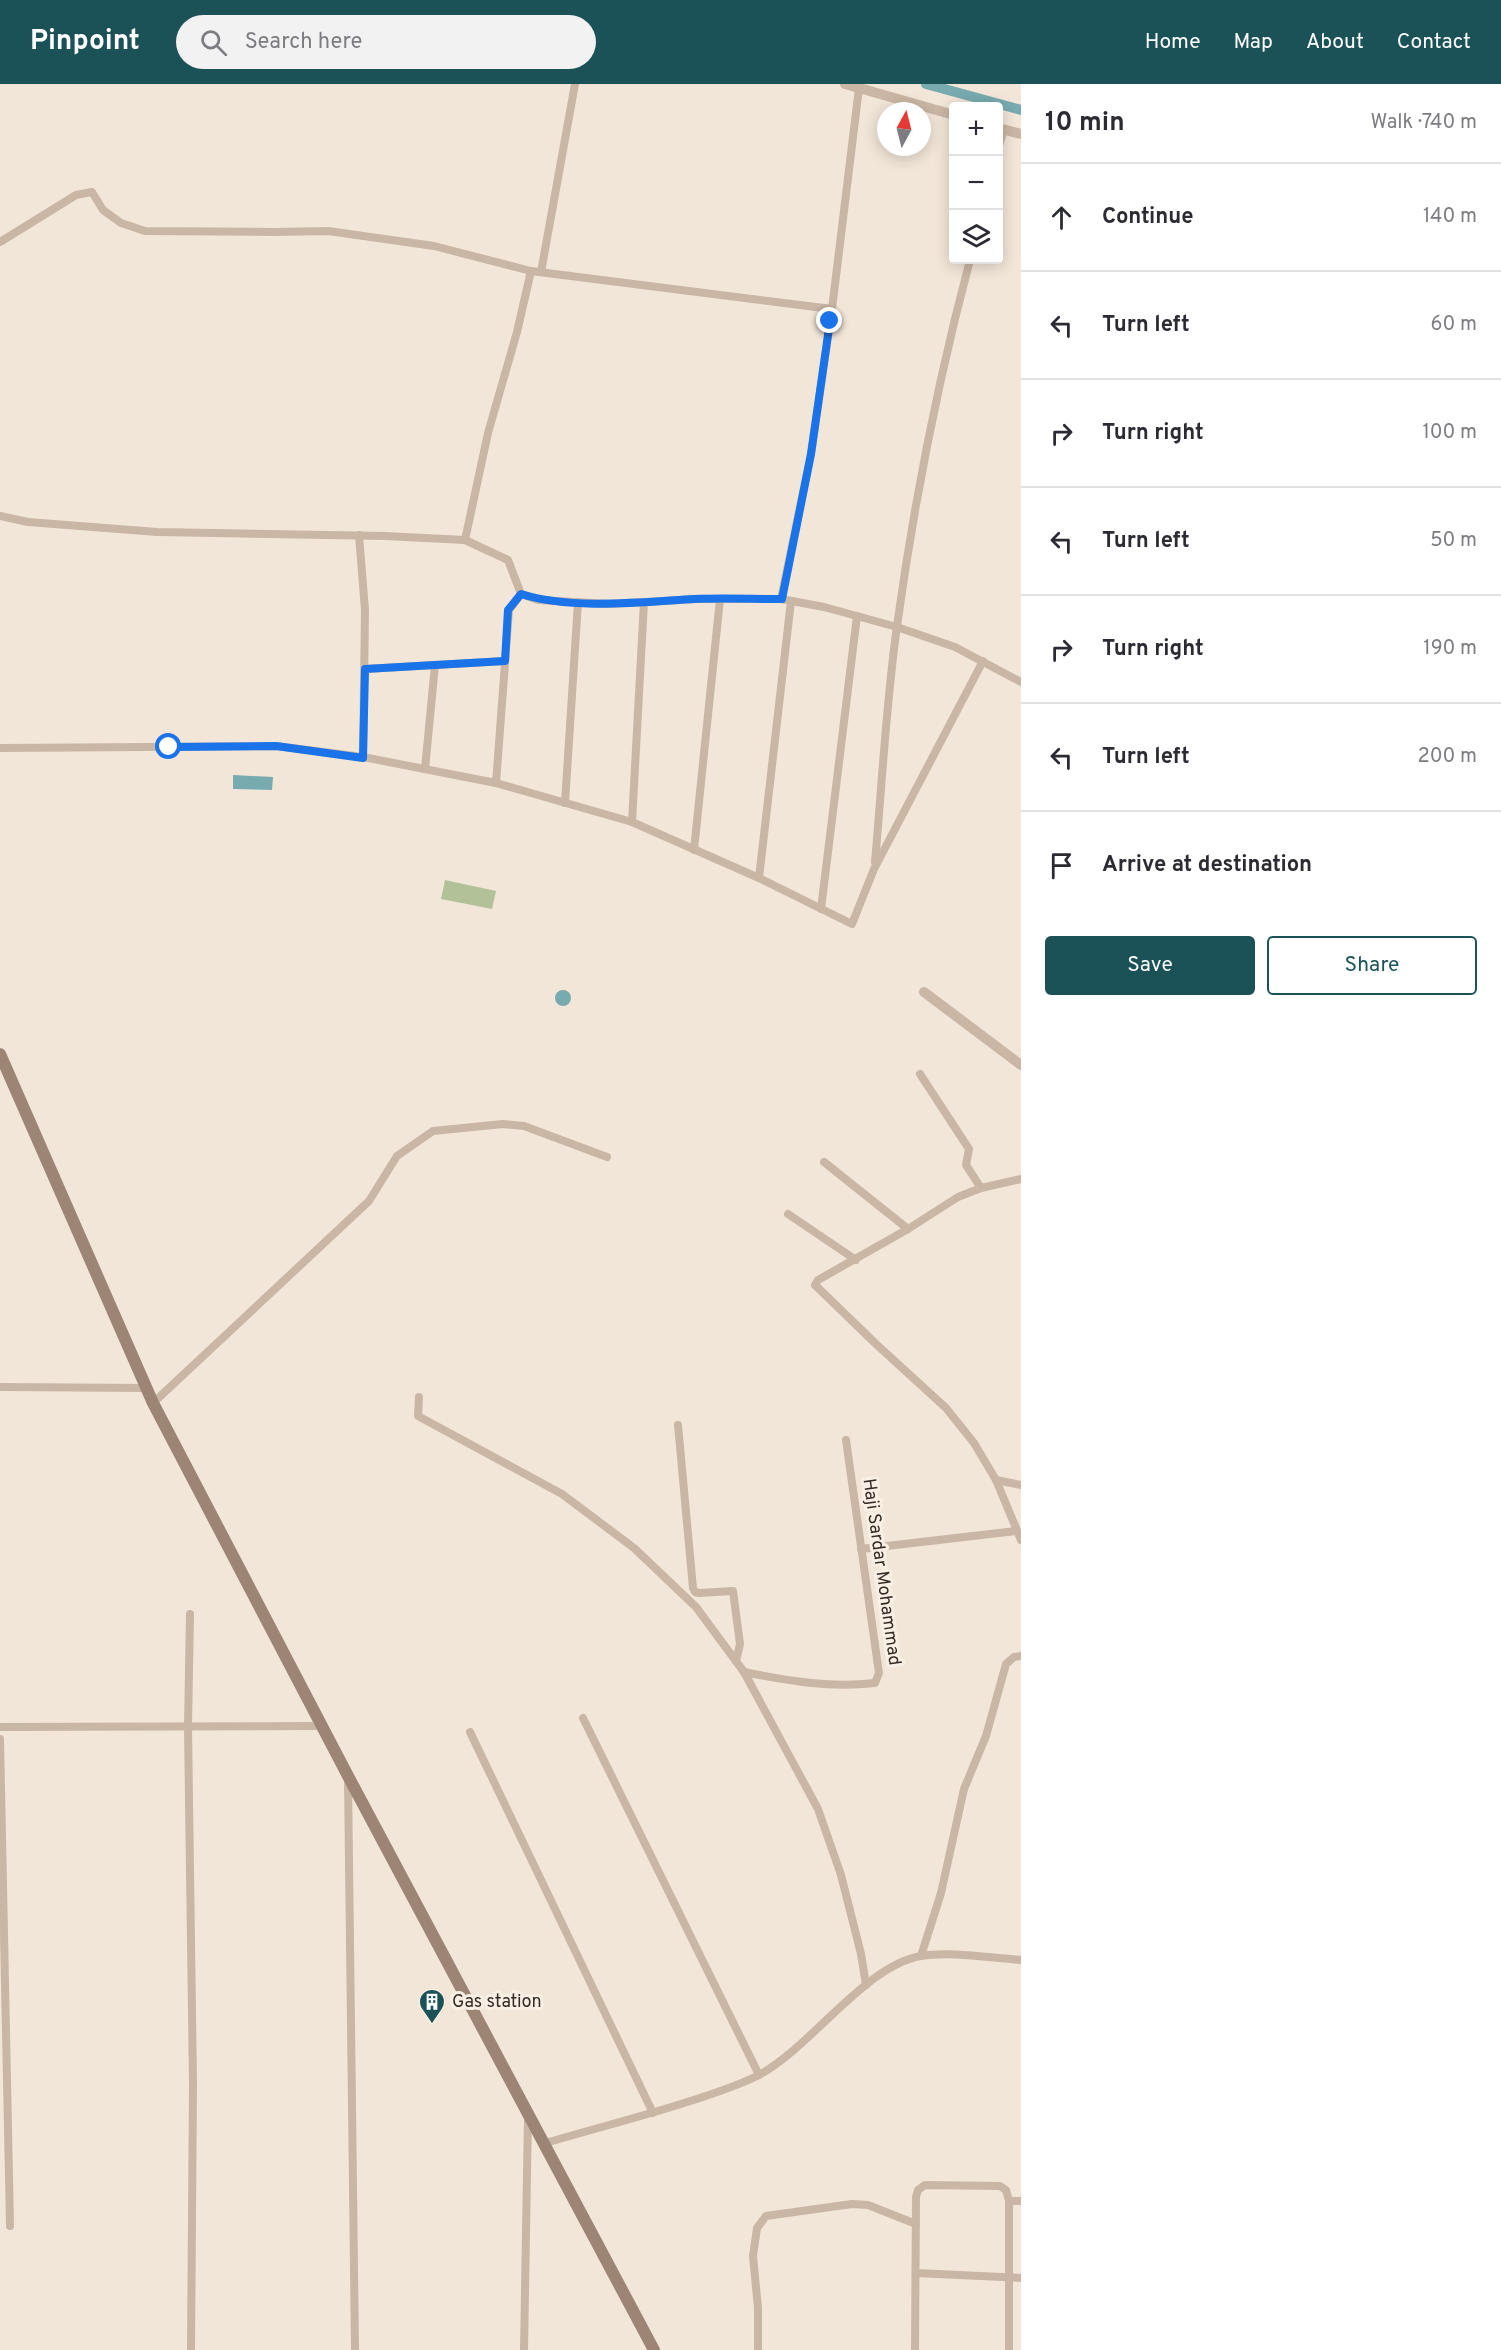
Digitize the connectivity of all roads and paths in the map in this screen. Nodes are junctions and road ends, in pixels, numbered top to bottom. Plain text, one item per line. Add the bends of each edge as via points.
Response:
1 (575, 84) edge
2 (845, 84) edge
3 (859, 88) junction
4 (949, 114) edge
5 (1003, 130) edge
6 (1021, 134) edge
7 (0, 242) edge
8 (969, 264) edge
9 (536, 272) junction
10 (832, 309) junction
11 (0, 516) edge
12 (359, 535) junction
13 (465, 540) junction
14 (521, 594) junction
15 (720, 599) junction
16 (786, 600) junction
17 (578, 602) junction
18 (644, 602) junction
19 (857, 616) junction
20 (897, 627) junction
21 (505, 661) junction
22 (982, 661) junction
23 (435, 665) junction
24 (365, 669) junction
25 (1021, 682) edge
26 (0, 747) edge
27 (363, 758) junction
28 (425, 769) junction
29 (496, 783) junction
30 (565, 803) junction
31 (632, 822) junction
32 (694, 850) junction
33 (874, 869) junction
34 (759, 878) junction
35 (821, 909) junction
36 (924, 992) dead end
37 (0, 1053) edge
38 (1021, 1065) edge
39 (920, 1074) dead end
40 (607, 1157) dead end
41 (824, 1162) dead end
42 (1021, 1179) edge
43 (981, 1188) junction
44 (788, 1214) dead end
45 (908, 1229) junction
46 (856, 1260) junction
47 (0, 1388) edge
48 (147, 1388) junction
49 (419, 1397) dead end
50 (153, 1402) junction
51 (678, 1425) dead end
52 (846, 1440) dead end
53 (996, 1480) junction
54 (1021, 1485) edge
55 (1016, 1531) junction
56 (1021, 1540) edge
57 (861, 1549) junction
58 (190, 1614) dead end
59 (1021, 1656) edge
60 (736, 1661) junction
61 (744, 1672) junction
62 (583, 1718) dead end
63 (322, 1726) junction
64 (0, 1727) edge
65 (188, 1728) junction
66 (470, 1732) dead end
67 (0, 1739) edge
68 (348, 1776) junction
69 (921, 1956) junction
70 (1021, 1960) edge
71 (866, 1985) junction
72 (759, 2076) junction
73 (528, 2113) junction
74 (653, 2113) junction
75 (545, 2143) junction
76 (1009, 2201) junction
77 (1021, 2201) edge
78 (916, 2224) junction
79 (10, 2226) dead end
80 (916, 2272) junction
81 (1010, 2278) junction
82 (1021, 2278) edge
83 (191, 2350) edge
84 (355, 2350) edge
85 (524, 2350) edge
86 (654, 2350) edge
87 (758, 2350) edge
88 (915, 2350) edge
89 (1009, 2350) edge

1 - 9 street
2 - 3 street
3 - 4 street
3 - 10 street
5 - 6 street
7 - 9 street via 76,195 92,192 103,210 121,223 145,231 328,231 434,246
8 - 20 street via 932,417
9 - 10 street
9 - 13 street via 488,433
10 - 16 street
11 - 12 street via 28,522 158,532
12 - 13 street
12 - 24 street
13 - 14 street via 508,560
14 - 17 street via 538,600
14 - 21 street via 508,610
15 - 16 street
15 - 18 street
15 - 32 street
16 - 19 street
16 - 34 street
17 - 18 street
17 - 30 street
18 - 31 street
19 - 20 street
19 - 35 street
20 - 22 street via 955,646
20 - 33 street
21 - 23 street
21 - 29 street
22 - 25 street
22 - 33 street
23 - 24 street
23 - 28 street
24 - 27 street
26 - 27 street via 276,746
27 - 28 street
28 - 29 street
29 - 30 street
30 - 31 street
31 - 32 street
32 - 34 street
33 - 35 street via 852,924
34 - 35 street
36 - 38 street
37 - 48 main road
39 - 43 street via 969,1149 966,1165
40 - 50 street via 524,1126 503,1124 433,1131 397,1156 369,1201
41 - 45 street
42 - 43 street
43 - 45 street via 958,1197
44 - 46 street
45 - 46 street
46 - 53 street via 818,1280 816,1288 946,1408 974,1443
47 - 48 street
48 - 50 main road
49 - 60 street via 418,1416 562,1494 634,1548 696,1607
50 - 63 main road
51 - 60 street via 693,1588 699,1593 733,1591 740,1644
52 - 57 street, Haji Sardar Mohammad
53 - 54 street
53 - 55 street
55 - 56 street
55 - 57 street
57 - 61 street, Haji Sardar Mohammad via 879,1673 875,1683 826,1685
58 - 65 street
59 - 69 street via 1006,1664 986,1736 964,1789 941,1893
60 - 61 street
61 - 71 street via 818,1809 841,1875
62 - 72 street
63 - 65 street
63 - 68 main road
64 - 65 street
65 - 83 street via 193,2084
66 - 74 street
67 - 79 street
68 - 73 main road
68 - 84 street
69 - 70 street
69 - 71 street via 896,1964
71 - 72 street via 802,2044
72 - 74 street
73 - 75 main road
73 - 85 street
74 - 75 street
75 - 86 main road
76 - 77 street
76 - 78 street via 1006,2190 1000,2186 925,2185 916,2197
76 - 81 street
78 - 80 street
78 - 87 street via 868,2205 852,2204 766,2216 757,2228 753,2256
80 - 81 street
80 - 88 street
81 - 82 street
81 - 89 street

